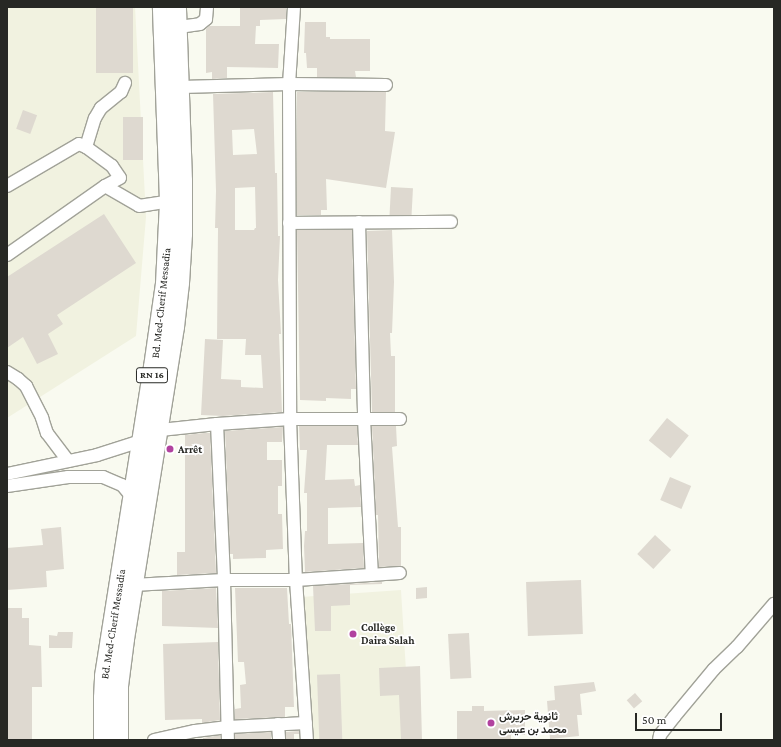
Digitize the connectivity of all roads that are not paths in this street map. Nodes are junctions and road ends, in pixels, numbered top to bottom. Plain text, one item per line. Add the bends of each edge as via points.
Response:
1 (162, 7) edge
2 (177, 7) edge
3 (207, 7) edge
4 (294, 7) edge
5 (179, 27) junction
6 (125, 83) dead end
7 (289, 84) junction
8 (386, 85) dead end
9 (181, 88) junction
10 (86, 147) junction
11 (7, 186) edge
12 (105, 186) junction
13 (169, 200) junction
14 (359, 222) junction
15 (451, 222) dead end
16 (289, 223) junction
17 (7, 255) edge
18 (7, 372) edge
19 (290, 419) junction
20 (364, 419) junction
21 (400, 419) dead end
22 (217, 424) junction
23 (147, 434) junction
24 (68, 461) junction
25 (7, 474) edge
26 (7, 486) edge
27 (133, 498) junction
28 (400, 573) dead end
29 (372, 575) junction
30 (224, 580) junction
31 (296, 580) junction
32 (133, 585) junction
33 (774, 604) edge
34 (306, 723) junction
35 (278, 724) junction
36 (228, 727) junction
37 (195, 736) edge
38 (103, 740) edge
39 (118, 740) edge
40 (154, 740) edge
41 (228, 740) edge
42 (278, 740) edge
43 (307, 740) edge
44 (659, 740) edge

1 - 13 highway, Bd. Med-Cherif Messadia / RN 16
2 - 5 highway, Bd. Med-Cherif Messadia / RN 16
3 - 5 street via 206,19 200,24
4 - 7 street
5 - 9 highway, Bd. Med-Cherif Messadia / RN 16
6 - 10 street via 121,92 101,108 94,118
7 - 8 street
7 - 9 street
7 - 16 street
9 - 23 highway, Bd. Med-Cherif Messadia / RN 16 via 183,234 175,327
10 - 11 street via 79,144
10 - 12 street via 112,166 120,178
12 - 13 street via 139,206
12 - 17 street
13 - 23 highway, Bd. Med-Cherif Messadia / RN 16 via 165,284 153,367
14 - 15 street
14 - 16 street
14 - 20 street
16 - 19 street
18 - 24 street via 26,386 47,433
19 - 20 street
19 - 22 street
19 - 31 street
20 - 21 street
20 - 29 street
22 - 23 street
22 - 30 street
23 - 24 street via 97,455
23 - 27 highway, Bd. Med-Cherif Messadia / RN 16
23 - 32 highway, Bd. Med-Cherif Messadia / RN 16
24 - 25 street
26 - 27 street via 68,477 102,477 122,485
27 - 38 highway, Bd. Med-Cherif Messadia / RN 16 via 104,676
28 - 29 street
29 - 31 street
30 - 31 street
30 - 32 street
30 - 36 street
31 - 34 street
32 - 39 highway, Bd. Med-Cherif Messadia / RN 16 via 118,686
33 - 44 street via 704,681 660,735
34 - 35 street
34 - 43 street
35 - 36 street
35 - 42 street
36 - 37 street
36 - 41 street
37 - 40 street

